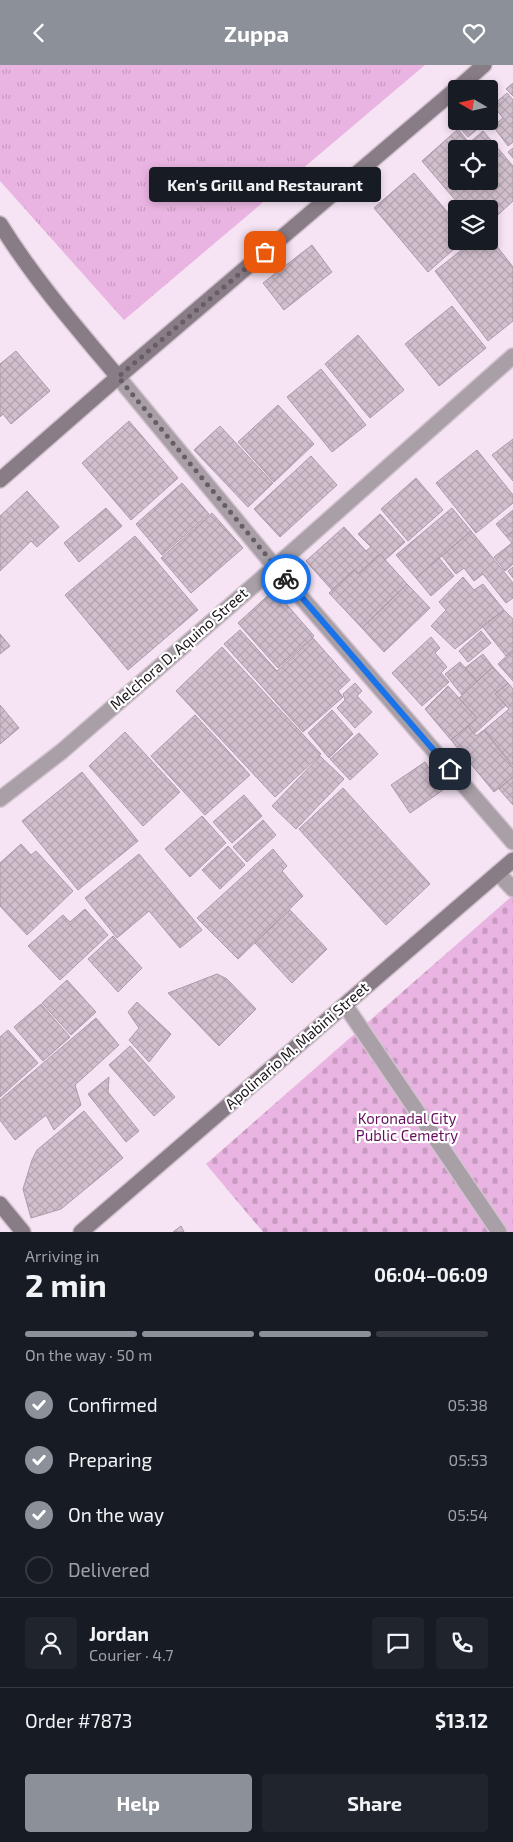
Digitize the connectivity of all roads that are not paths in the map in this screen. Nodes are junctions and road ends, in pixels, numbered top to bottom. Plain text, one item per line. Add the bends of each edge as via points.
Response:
1 (484, 65) edge
2 (466, 80) edge
3 (448, 96) edge
4 (0, 224) edge
5 (513, 356) edge
6 (118, 377) junction
7 (0, 480) edge
8 (275, 567) junction
9 (0, 799) edge
10 (513, 842) edge
11 (513, 860) edge
12 (498, 873) junction
13 (513, 889) edge
14 (345, 1005) junction
15 (0, 1203) edge
16 (23, 1232) edge
17 (81, 1232) edge
18 (499, 1232) edge

1 - 2 street
3 - 6 street
4 - 6 street via 63,311
5 - 8 street, Melchora D. Aquino Street
6 - 7 street
6 - 8 street
8 - 9 street, Melchora D. Aquino Street via 61,752
8 - 10 street
11 - 12 street, Apolinario M. Mabini Street
12 - 13 street
12 - 14 street, Apolinario M. Mabini Street
14 - 17 street, Apolinario M. Mabini Street
14 - 18 street
15 - 16 street

